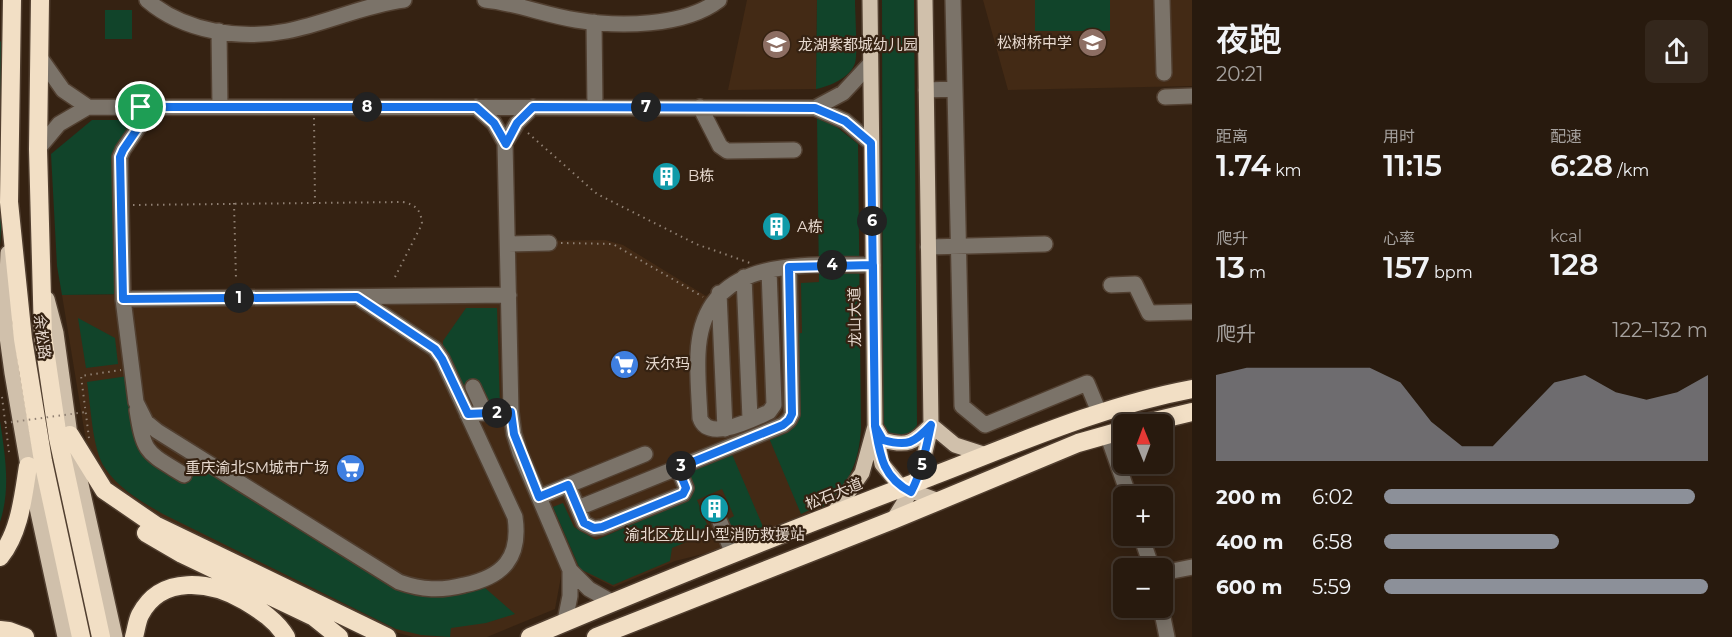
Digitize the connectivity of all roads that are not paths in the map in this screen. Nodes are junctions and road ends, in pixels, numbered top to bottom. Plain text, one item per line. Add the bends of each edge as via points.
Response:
1 (40, 0) edge
2 (147, 0) edge
3 (404, 0) edge
4 (485, 0) edge
5 (719, 0) edge
6 (870, 0) edge
7 (925, 0) edge
8 (953, 0) edge
9 (1162, 0) edge
10 (8, 10) edge
11 (594, 22) junction
12 (219, 32) junction
13 (39, 56) junction
14 (870, 64) junction
15 (1164, 73) dead end
16 (955, 89) junction
17 (926, 90) junction
18 (1192, 96) edge
19 (1165, 97) dead end
20 (88, 107) junction
21 (141, 107) junction
22 (220, 107) junction
23 (476, 107) junction
24 (533, 107) junction
25 (595, 107) junction
26 (700, 108) junction
27 (815, 108) junction
28 (871, 143) junction
29 (506, 144) junction
30 (38, 149) junction
31 (794, 150) dead end
32 (9, 202) junction
33 (549, 243) road end
34 (507, 244) junction
35 (1046, 244) dead end
36 (959, 246) junction
37 (928, 247) junction
38 (873, 265) junction
39 (789, 267) junction
40 (40, 268) junction
41 (769, 270) junction
42 (744, 277) junction
43 (1111, 285) dead end
44 (508, 296) junction
45 (357, 297) junction
46 (716, 298) junction
47 (123, 299) junction
48 (1192, 312) edge
49 (3, 326) edge
50 (6, 368) edge
51 (473, 387) dead end
52 (1192, 389) edge
53 (136, 402) junction
54 (511, 412) junction
55 (1099, 412) junction
56 (1192, 412) edge
57 (485, 413) junction
58 (468, 414) junction
59 (1173, 417) edge
60 (750, 419) junction
61 (931, 425) junction
62 (875, 426) junction
63 (725, 429) junction
64 (1113, 433) edge
65 (70, 435) junction
66 (645, 453) dead end
67 (986, 455) junction
68 (27, 466) junction
69 (678, 468) junction
70 (184, 475) dead end
71 (568, 485) junction
72 (910, 487) junction
73 (104, 490) junction
74 (539, 497) junction
75 (939, 501) junction
76 (578, 508) junction
77 (833, 514) junction
78 (893, 520) junction
79 (720, 522) dead end
80 (733, 554) junction
81 (0, 557) edge
82 (1192, 567) edge
83 (570, 570) junction
84 (1173, 571) edge
85 (612, 602) junction
86 (1163, 618) edge
87 (565, 621) junction
88 (0, 630) edge
89 (530, 636) edge
90 (25, 637) edge
91 (65, 637) edge
92 (81, 637) edge
93 (101, 637) edge
94 (115, 637) edge
95 (134, 637) edge
96 (286, 637) edge
97 (339, 637) edge
98 (387, 637) edge
99 (596, 637) edge
100 (1167, 637) edge

1 - 13 highway, 余松路
2 - 12 street via 179,21
3 - 12 street via 286,31
4 - 11 street
5 - 11 street via 699,12 670,20
6 - 14 main road, 龙山大道
7 - 17 main road
8 - 16 street
9 - 15 street
10 - 32 highway, 余松路
11 - 25 street
12 - 22 street
13 - 20 street via 63,90
13 - 30 highway, 余松路
14 - 27 street via 843,93
14 - 28 main road, 龙山大道
16 - 17 street
16 - 36 street
17 - 37 main road
18 - 19 street
20 - 21 street
20 - 30 street via 60,124
21 - 22 street
21 - 47 street via 142,122 120,157
22 - 23 street
23 - 24 street
23 - 29 street via 494,123
24 - 25 street
24 - 29 street via 517,123
25 - 26 street
26 - 27 street
26 - 31 street via 720,146 727,151
27 - 28 street via 845,121
28 - 38 main road, 龙山大道
29 - 34 street
30 - 40 highway, 余松路
32 - 49 main road
32 - 92 highway, 余松路 via 23,339 43,461
33 - 34 street
34 - 44 street
35 - 36 street
36 - 37 street
36 - 55 street via 962,406 985,425 1087,383
37 - 61 main road
38 - 39 street
38 - 62 main road, 龙山大道
39 - 41 street
39 - 69 street via 789,420
40 - 65 main road via 56,333
40 - 93 highway, 余松路 via 43,336 57,438
41 - 42 street
41 - 60 street via 774,405 769,412
42 - 46 street
42 - 60 street
43 - 48 street via 1135,284 1149,313
44 - 45 street
44 - 54 street
45 - 47 street
45 - 58 street via 435,349
46 - 63 street
46 - 63 street via 701,332 698,352 699,418 709,429
47 - 53 street
49 - 50 main road
50 - 68 main road
51 - 57 street
52 - 55 highway, 松石大道
53 - 58 street via 146,422 157,431 399,582 432,590 483,581 498,573 510,560 516,543 515,517
53 - 70 street via 141,436 148,450
54 - 57 street
54 - 74 street via 517,444
55 - 67 highway, 松石大道
56 - 59 highway
57 - 58 street
60 - 63 street
61 - 62 main road via 918,439 901,445 883,440
61 - 67 main road via 955,445
61 - 72 main road via 925,458
62 - 72 main road via 882,464
62 - 77 main road, 龙山大道 via 862,473
64 - 75 highway via 1078,443
65 - 73 highway
65 - 94 main road
66 - 71 street
67 - 72 highway, 松石大道
68 - 81 highway via 20,512
68 - 91 main road
69 - 76 street
69 - 76 street via 686,488 683,494 602,527 589,527
71 - 74 street
71 - 76 street
72 - 75 main road
72 - 77 highway, 松石大道
72 - 78 main road
73 - 97 highway via 119,510 147,534 314,617
73 - 98 highway via 155,525
74 - 83 street
75 - 78 highway
77 - 80 highway, 松石大道
78 - 99 highway
79 - 80 street
80 - 85 highway, 松石大道
82 - 84 street
83 - 85 street via 589,589
83 - 87 street
85 - 87 highway, 松石大道
86 - 100 street
87 - 89 highway, 松石大道
88 - 90 highway
95 - 96 highway via 139,616 149,601 164,590 183,584 220,589 240,598 259,609

